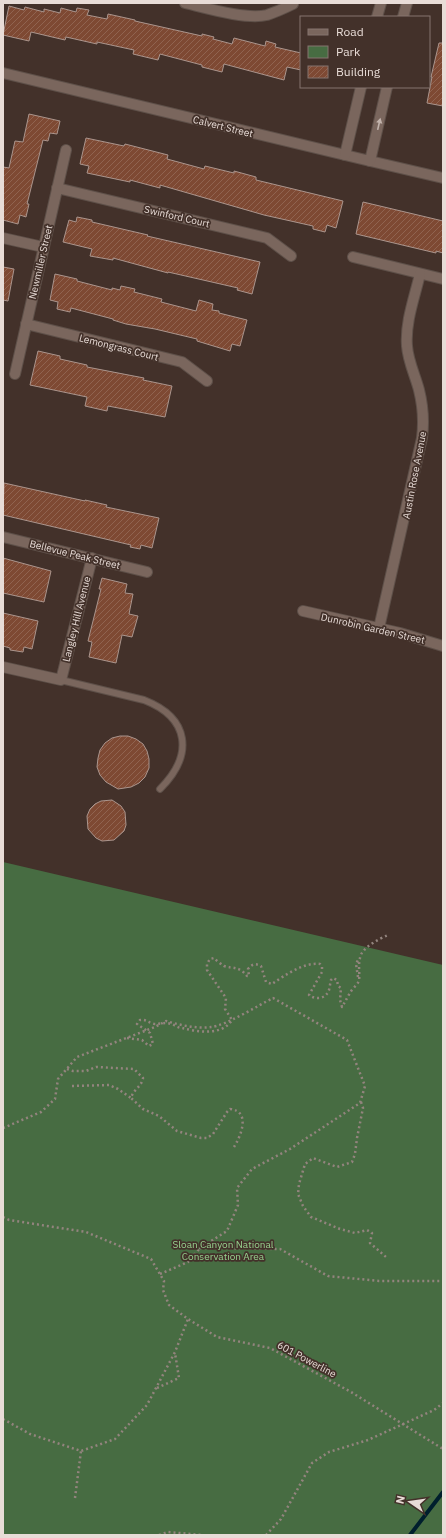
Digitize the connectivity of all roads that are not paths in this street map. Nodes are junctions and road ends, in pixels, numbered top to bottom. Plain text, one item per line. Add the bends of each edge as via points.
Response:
1 (185, 3) edge
2 (381, 3) edge
3 (407, 3) edge
4 (293, 4) dead end
5 (377, 16) edge
6 (403, 16) edge
7 (3, 73) edge
8 (361, 88) edge
9 (387, 88) edge
10 (66, 150) dead end
11 (345, 155) junction
12 (370, 161) junction
13 (443, 178) edge
14 (57, 188) junction
15 (3, 238) edge
16 (43, 247) junction
17 (291, 256) dead end
18 (353, 257) dead end
19 (420, 274) junction
20 (443, 279) edge
21 (26, 324) junction
22 (15, 374) dead end
23 (207, 381) dead end
24 (3, 537) edge
25 (92, 558) junction
26 (147, 572) dead end
27 (303, 612) dead end
28 (379, 628) junction
29 (443, 646) edge
30 (3, 667) edge
31 (61, 680) junction
32 (160, 789) dead end

1 - 4 street via 219,11 256,15 266,15
2 - 5 street
3 - 6 street
7 - 11 street, Calvert Street
8 - 11 street
12 -> 9 street
10 - 14 street, Newmiller Street
11 - 12 street, Calvert Street
12 - 13 street, Calvert Street
14 - 16 street, Newmiller Street
14 - 17 street, Swinford Court via 267,238
15 - 16 street
16 - 21 street, Newmiller Street
18 - 19 street
19 - 20 street
19 - 28 street, Austin Rose Avenue via 407,345 423,408 422,438
21 - 22 street, Newmiller Street
21 - 23 street, Lemongrass Court via 182,362
24 - 25 street, Bellevue Peak Street
25 - 26 street, Bellevue Peak Street
25 - 31 street, Langley Hill Avenue
27 - 28 street, Dunrobin Garden Street
28 - 29 street, Dunrobin Garden Street
30 - 31 street
31 - 32 lane via 144,700 157,705 178,724 182,738 182,754 177,768

